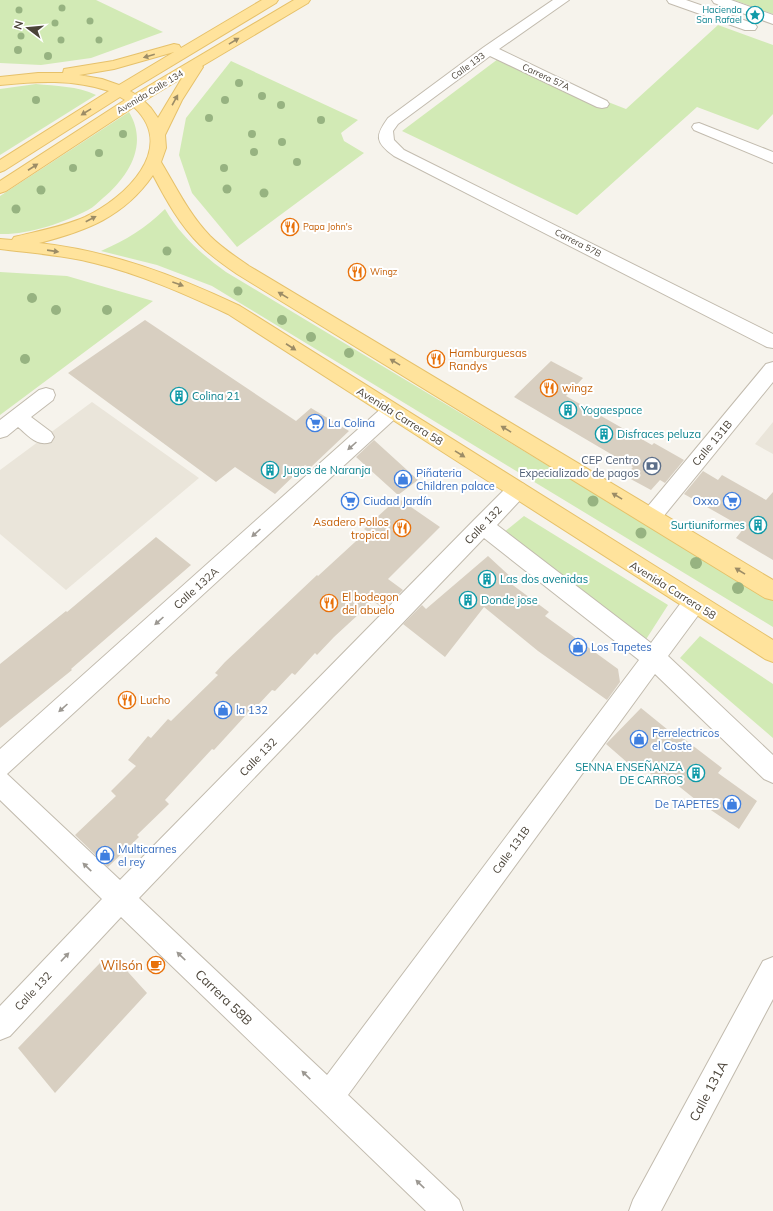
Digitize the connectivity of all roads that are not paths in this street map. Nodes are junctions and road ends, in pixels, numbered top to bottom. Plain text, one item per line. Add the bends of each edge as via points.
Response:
1 (271, 0) edge
2 (303, 0) edge
3 (562, 0) edge
4 (674, 0) edge
5 (720, 0) edge
6 (773, 20) edge
7 (750, 27) dead end
8 (213, 34) junction
9 (489, 50) junction
10 (200, 61) junction
11 (0, 76) edge
12 (42, 77) junction
13 (23, 78) junction
14 (0, 81) edge
15 (119, 91) junction
16 (135, 100) junction
17 (602, 104) dead end
18 (699, 127) dead end
19 (157, 135) junction
20 (386, 140) joint
21 (773, 158) edge
22 (154, 162) junction
23 (0, 167) edge
24 (0, 188) edge
25 (0, 244) edge
26 (773, 342) edge
27 (773, 369) edge
28 (46, 395) dead end
29 (391, 411) junction
30 (18, 417) junction
31 (0, 431) edge
32 (44, 437) dead end
33 (517, 490) junction
34 (651, 517) junction
35 (482, 525) junction
36 (773, 591) edge
37 (694, 603) junction
38 (773, 652) edge
39 (654, 658) junction
40 (0, 765) edge
41 (773, 771) edge
42 (0, 784) edge
43 (120, 898) junction
44 (773, 971) edge
45 (0, 1026) edge
46 (329, 1097) junction
47 (448, 1211) edge
48 (644, 1211) edge

1 - 8 main road, Avenida Calle 134
10 -> 2 main road, Avenida Calle 134
3 - 9 street, Calle 133
4 - 7 street
5 - 6 street
8 -> 12 main road via 114,65
8 - 15 main road, Avenida Calle 134
9 - 17 street, Carrera 57A
9 - 20 street, Calle 133 via 393,121 386,131
10 - 16 main road, Avenida Calle 134
19 -> 10 main road via 175,100
11 - 13 main road
12 - 13 main road
12 - 15 main road via 89,81
13 - 14 main road
15 - 16 main road
15 -> 23 main road, Avenida Calle 134
16 - 19 main road via 149,116
24 -> 16 main road, Avenida Calle 134
18 - 21 street
19 - 22 main road via 158,148
20 - 26 street, Carrera 57B via 399,153
25 -> 22 main road via 40,238 80,225 114,207 139,186
34 -> 22 main road via 222,255 200,235 179,207
25 -> 29 main road, Avenida Carrera 58 via 92,257 131,267 186,287 234,310
27 - 34 street, Calle 131B
28 - 30 street
29 -> 33 main road, Avenida Carrera 58
29 -> 40 street, Calle 132A
30 - 31 street
30 - 32 street
33 - 35 street, Calle 132
33 - 37 main road, Avenida Carrera 58
36 -> 34 main road
35 - 39 street
35 - 43 street, Calle 132
37 - 38 main road, Avenida Carrera 58
37 - 39 street, Calle 131B
39 - 41 street
39 - 46 street, Calle 131B
43 -> 42 street, Carrera 58B
45 -> 43 street, Calle 132
46 -> 43 street, Carrera 58B
44 - 48 street, Calle 131A
47 -> 46 street, Carrera 58B

